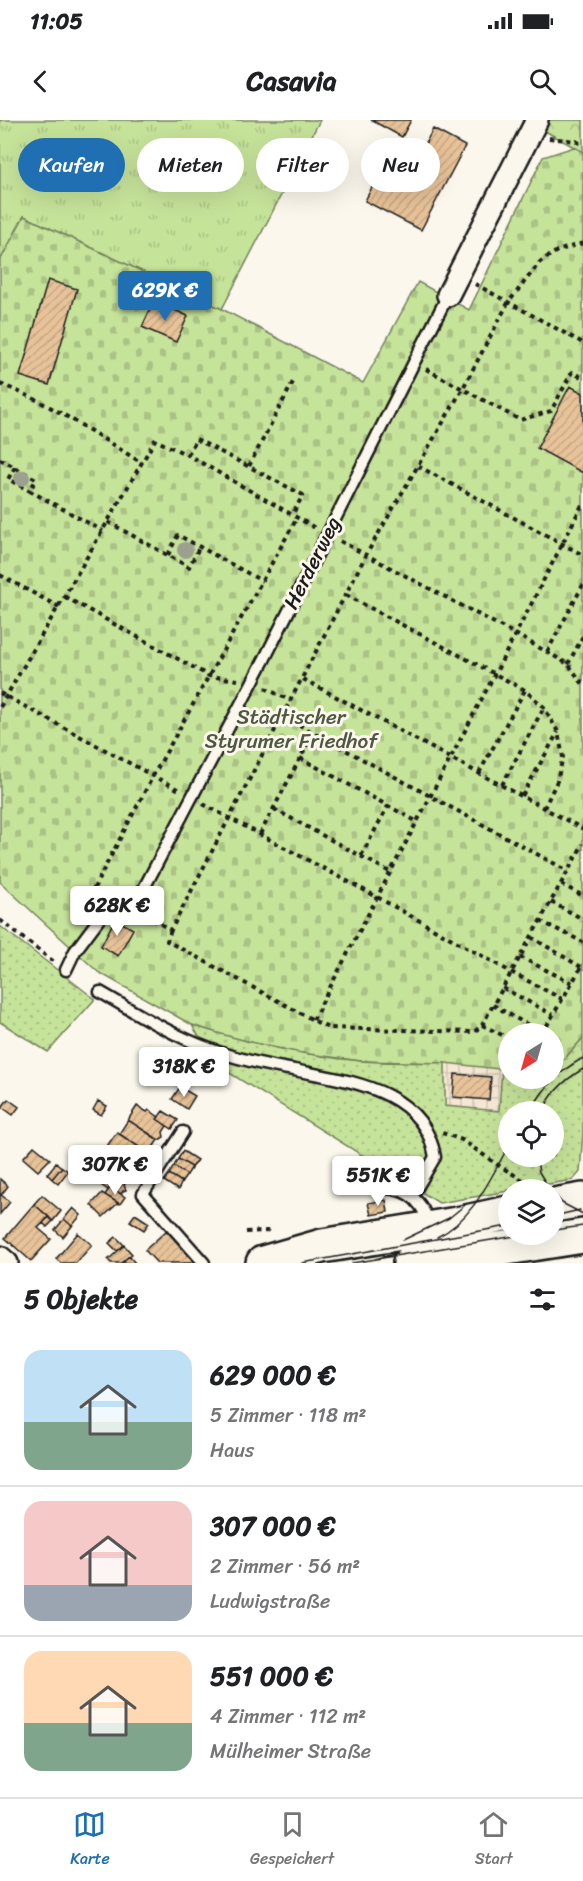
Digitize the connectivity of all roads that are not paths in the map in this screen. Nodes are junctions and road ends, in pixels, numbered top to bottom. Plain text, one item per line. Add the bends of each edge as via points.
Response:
1 (533, 129) edge
2 (448, 296) joint
3 (66, 970) road end
4 (100, 992) dead end
5 (183, 1132) dead end
6 (373, 1187) dead end
7 (412, 1196) junction
8 (583, 1200) edge
9 (564, 1203) edge
10 (498, 1215) edge
11 (431, 1228) junction
12 (583, 1236) edge
13 (0, 1257) edge
14 (494, 1257) edge
15 (7, 1263) edge
16 (204, 1263) edge
17 (263, 1263) edge
18 (410, 1263) edge

1 - 2 street, Herderweg
2 - 3 lane, Herderweg via 133,909 114,899 75,951
4 - 7 lane via 208,1048 247,1061 354,1082 401,1103 426,1128 435,1157
5 - 16 lane via 143,1194
6 - 7 lane
7 - 11 lane via 425,1212
8 - 9 main road
10 - 11 main road
11 - 17 main road via 322,1246
12 - 14 main road
13 - 15 street
14 - 18 main road

